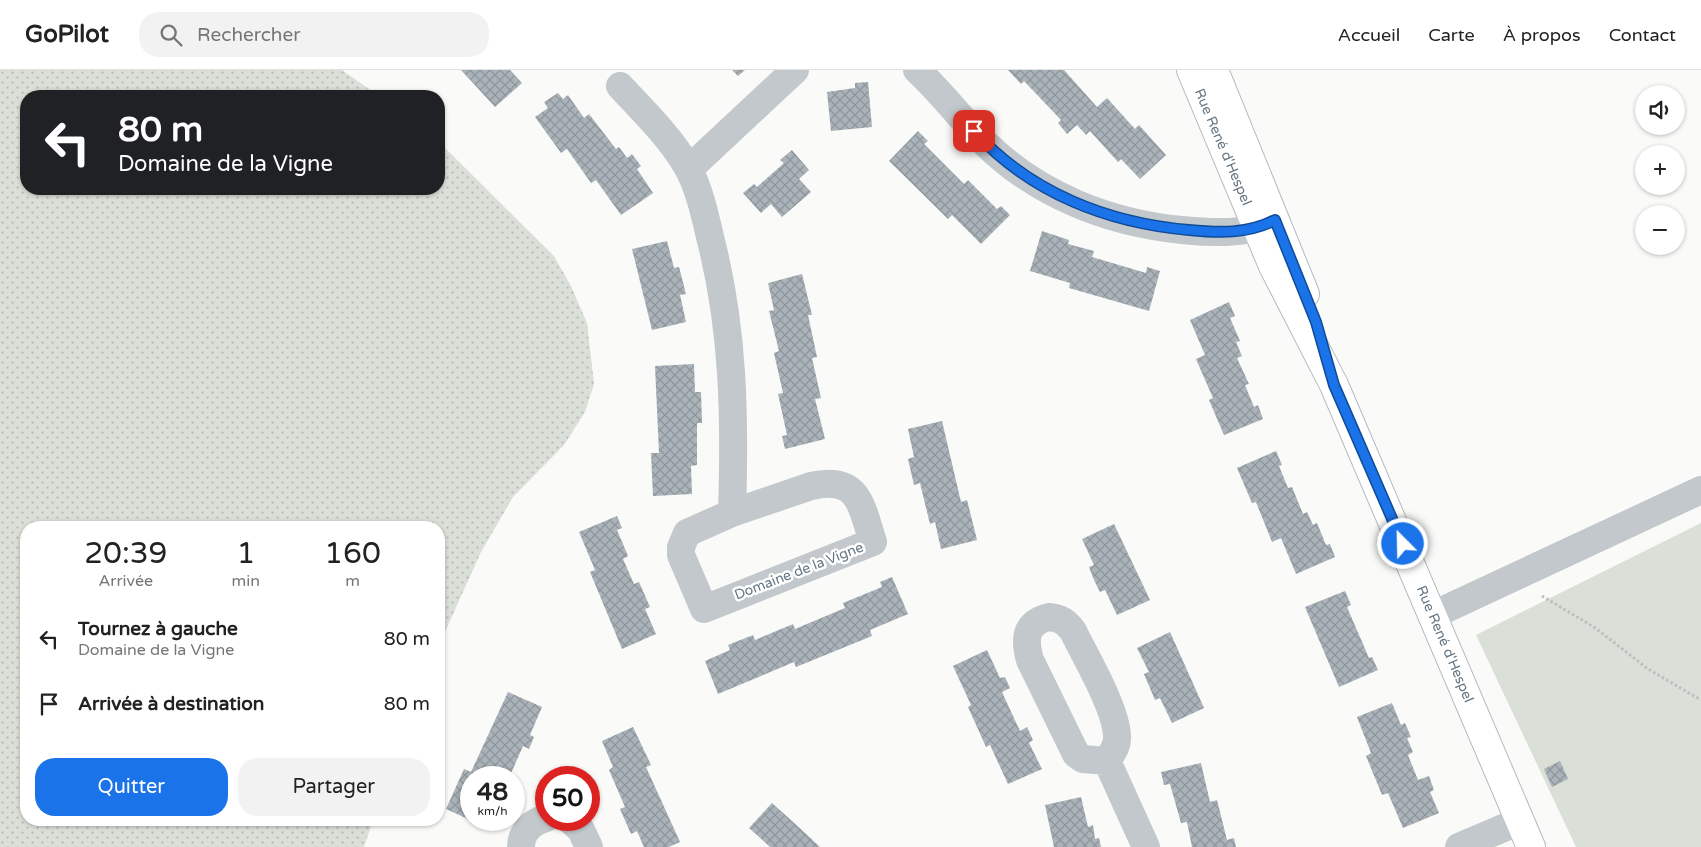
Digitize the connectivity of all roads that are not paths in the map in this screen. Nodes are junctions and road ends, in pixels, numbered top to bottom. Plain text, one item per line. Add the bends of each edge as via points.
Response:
1 (795, 70) edge
2 (916, 70) edge
3 (1191, 70) edge
4 (1214, 70) edge
5 (620, 86) dead end
6 (688, 169) junction
7 (1266, 225) junction
8 (1701, 490) edge
9 (732, 513) junction
10 (1433, 615) junction
11 (1107, 761) junction
12 (1520, 821) junction
13 (535, 823) edge
14 (581, 831) edge
15 (521, 847) edge
16 (589, 847) edge
17 (1146, 847) edge
18 (1459, 847) edge
19 (1531, 847) edge

1 - 6 street
2 - 7 street via 996,154 1063,198 1100,213 1156,227 1221,233
3 - 7 main road, Rue René d'Hespel
4 - 7 main road, Rue René d'Hespel
5 - 6 street via 666,137
6 - 9 street via 716,258 730,340 735,433
7 - 10 main road, Rue René d'Hespel via 1316,322 1334,385
8 - 10 street
9 - 9 street, Domaine de la Vigne via 687,534 681,547 681,555 704,608 873,542 858,498 851,490 834,483 811,486
10 - 12 main road, Rue René d'Hespel
11 - 11 street via 1118,738 1116,726 1073,631 1058,618 1038,620 1027,636 1027,648 1071,746 1084,759
11 - 17 street
12 - 18 street
12 - 19 main road, Rue René d'Hespel
13 - 15 street via 524,834
14 - 16 street

